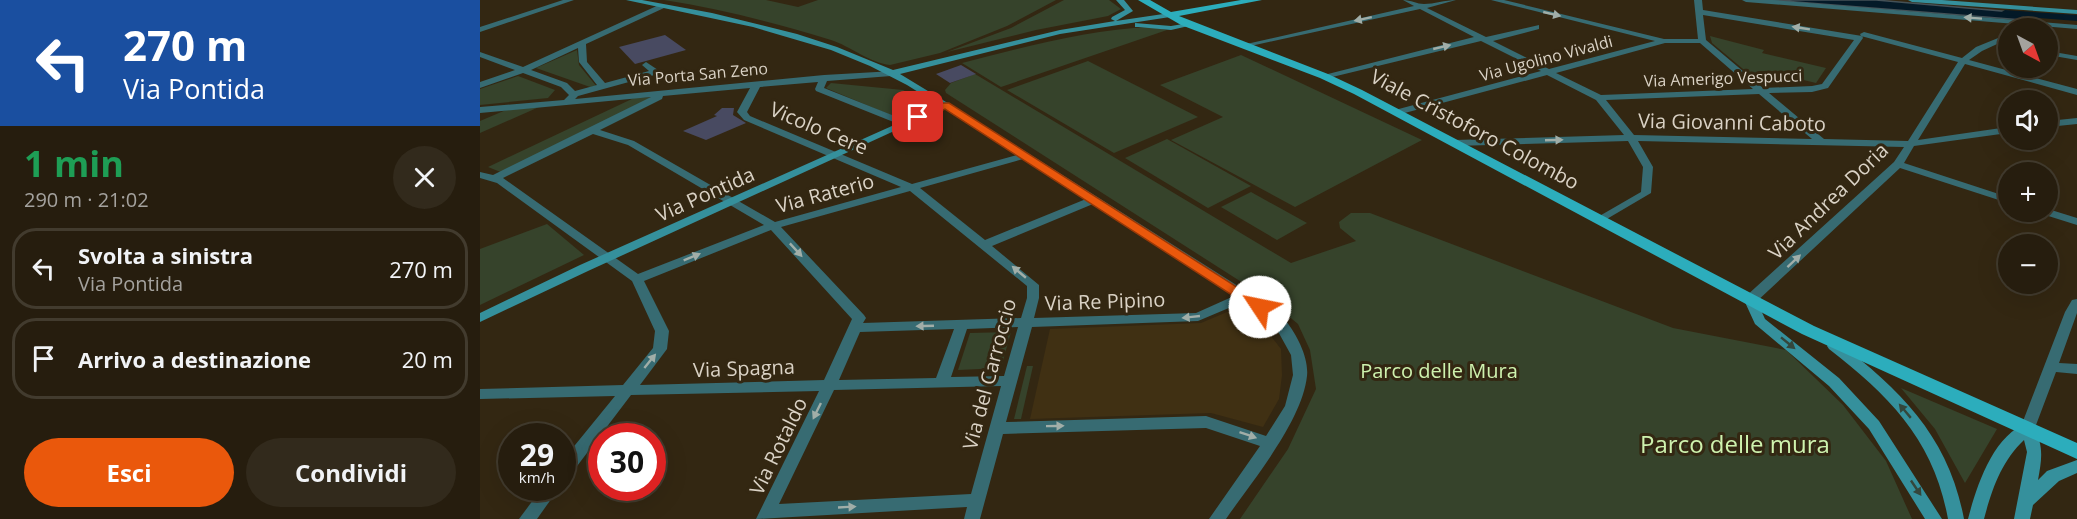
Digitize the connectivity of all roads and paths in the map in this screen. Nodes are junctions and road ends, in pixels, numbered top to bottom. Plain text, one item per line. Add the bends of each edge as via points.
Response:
1 (570, 0) edge
2 (630, 0) edge
3 (1120, 0) edge
4 (1143, 0) edge
5 (1257, 0) edge
6 (1407, 0) edge
7 (1452, 0) edge
8 (1495, 0) edge
9 (1698, 0) edge
10 (1746, 0) edge
11 (1912, 0) edge
12 (2048, 0) edge
13 (1944, 1) edge
14 (661, 6) junction
15 (1420, 7) junction
16 (2035, 11) junction
17 (2077, 12) edge
18 (1170, 15) junction
19 (1700, 16) junction
20 (2032, 18) edge
21 (1998, 21) edge
22 (1108, 23) junction
23 (1189, 25) junction
24 (2058, 26) edge
25 (1536, 27) dead end
26 (2077, 27) edge
27 (480, 30) edge
28 (1862, 36) junction
29 (1484, 39) junction
30 (1665, 41) junction
31 (1702, 41) junction
32 (1998, 41) edge
33 (582, 43) junction
34 (1994, 43) junction
35 (1998, 44) edge
36 (1246, 45) junction
37 (480, 54) edge
38 (2058, 55) edge
39 (2077, 58) edge
40 (859, 60) junction
41 (1963, 61) junction
42 (941, 62) junction
43 (646, 65) dead end
44 (523, 70) junction
45 (1549, 72) junction
46 (891, 73) junction
47 (850, 76) junction
48 (1324, 76) junction
49 (824, 78) junction
50 (758, 84) junction
51 (480, 85) edge
52 (603, 87) junction
53 (1762, 91) junction
54 (2077, 92) edge
55 (663, 95) dead end
56 (571, 98) junction
57 (1599, 98) junction
58 (938, 100) junction
59 (508, 107) junction
60 (480, 110) edge
61 (1398, 112) junction
62 (480, 119) edge
63 (2077, 121) edge
64 (904, 123) junction
65 (2058, 123) edge
66 (594, 131) dead end
67 (1998, 131) edge
68 (1631, 138) junction
69 (1821, 142) junction
70 (1454, 143) junction
71 (1910, 144) junction
72 (836, 154) junction
73 (1026, 155) junction
74 (1898, 164) junction
75 (480, 175) edge
76 (494, 179) junction
77 (913, 188) junction
78 (1998, 197) edge
79 (1096, 199) junction
80 (734, 201) junction
81 (2058, 216) edge
82 (1600, 220) junction
83 (2077, 222) edge
84 (773, 225) junction
85 (985, 244) junction
86 (606, 258) junction
87 (637, 279) junction
88 (1245, 296) junction
89 (1750, 300) junction
90 (2077, 303) edge
91 (480, 318) edge
92 (1025, 323) junction
93 (962, 325) junction
94 (856, 328) junction
95 (1824, 338) junction
96 (2051, 367) junction
97 (2077, 369) edge
98 (1009, 381) junction
99 (942, 382) junction
100 (830, 384) junction
101 (625, 392) junction
102 (480, 394) edge
103 (997, 428) junction
104 (2028, 429) junction
105 (1270, 443) junction
106 (2077, 451) edge
107 (576, 455) edge
108 (2077, 466) edge
109 (977, 500) junction
110 (2027, 500) junction
111 (541, 501) edge
112 (766, 515) edge
113 (527, 519) edge
114 (972, 519) edge
115 (1217, 519) edge
116 (1934, 519) edge
117 (1956, 519) edge
118 (1976, 519) edge
119 (2022, 519) edge

1 - 27 street
2 - 14 street
3 - 22 street via 1129,11
4 - 18 main road, Viale Cristoforo Colombo
5 - 18 main road
6 - 15 street
7 - 15 street
8 -> 30 street
9 - 19 street
21 -> 10 street
11 - 13 street
12 - 16 street
13 - 16 street
14 - 33 street
14 - 40 street via 785,33
15 - 29 street
15 -> 36 street
16 - 17 street
16 - 20 street
18 - 22 street
18 - 23 main road, Viale Cristoforo Colombo
28 -> 19 street
19 - 31 street
22 - 23 street via 1171,28
22 - 42 street
23 - 36 main road, Viale Cristoforo Colombo
24 - 26 street
25 - 29 street
28 - 41 street
28 - 53 street, Via Amerigo Vespucci via 1825,86
29 - 45 street
48 -> 29 street
30 - 31 street, Via Ugolino Vivaldi
30 - 45 street, Via Ugolino Vivaldi
31 - 53 street
32 - 34 street, Via Andrea Doria
33 - 44 street
33 - 52 street via 583,62
34 - 35 street
34 - 41 street, Via Andrea Doria
36 - 48 main road, Viale Cristoforo Colombo
37 - 44 street
38 - 39 street
40 - 46 street
40 - 47 street via 857,70
41 - 54 street
41 - 71 street, Via Andrea Doria
42 - 46 street
42 - 58 street via 926,72 926,80
43 - 52 street via 655,72
44 - 51 street
44 - 56 street via 564,85
45 - 57 street
45 - 61 street, Via Ugolino Vivaldi
46 - 47 street, Via Porta San Zeno
46 - 58 street
47 - 49 street, Via Porta San Zeno
48 - 61 main road, Viale Cristoforo Colombo
49 - 50 street, Via Porta San Zeno
49 - 64 street via 819,89
50 - 56 street, Via Porta San Zeno
50 - 72 street, Vicolo Cere via 742,112 747,118
52 - 56 street
53 - 57 street, Via Amerigo Vespucci
53 - 69 street
55 - 76 street
56 - 59 street, Via Porta San Zeno
57 - 68 street
58 - 64 street, Via Pontida via 932,111
58 - 73 street
59 - 60 street, Via Porta San Zeno
59 - 62 street
61 - 70 main road, Viale Cristoforo Colombo
63 - 65 street
64 - 72 street, Via Pontida
66 - 80 street via 631,143
67 - 71 street, Via Giovanni Caboto
68 - 69 street, Via Giovanni Caboto
70 -> 68 street, Via Giovanni Caboto
68 - 82 street via 1648,167 1647,193
69 - 71 street, Via Giovanni Caboto
70 - 82 main road, Viale Cristoforo Colombo
71 - 74 street, Via Andrea Doria
72 - 77 street, Vicolo Cere
72 - 80 street, Via Pontida
73 - 77 street, Via Raterio
73 - 79 street
74 - 78 street
89 -> 74 street, Via Andrea Doria
75 - 76 street
76 - 86 street
77 - 84 street, Via Raterio
77 - 85 street, Via del Carroccio
79 - 85 street
79 - 88 street
80 - 84 street
80 - 86 street, Via Pontida
81 - 83 street
82 - 89 main road, Viale Cristoforo Colombo
87 -> 84 street, Via Raterio
84 -> 94 street via 859,318
92 -> 85 street, Via del Carroccio via 1033,285
86 - 87 street
86 - 91 street, Via Pontida
101 -> 87 street via 660,349 662,331
88 -> 92 street, Via Re Pipino via 1198,317
88 - 105 street via 1280,323 1298,355 1300,375 1292,407
89 - 95 main road, Viale Cristoforo Colombo
89 -> 116 street via 1760,321 1834,382 1874,425
90 - 96 street
92 - 93 street, Via Re Pipino
92 - 98 street, Via del Carroccio
93 -> 94 street, Via Re Pipino
93 - 99 street
94 - 100 street, Via Rotaldo
95 - 104 main road, Viale Cristoforo Colombo
117 -> 95 street, Viale Cristoforo Colombo via 1946,480 1929,444 1907,413 1862,366
96 - 97 street
96 - 104 street
98 - 99 street, Via Spagna
98 - 103 street, Via del Carroccio
99 - 100 street, Via Spagna
100 - 101 street, Via Spagna
100 -> 112 street, Via Rotaldo
101 - 102 street, Via Spagna
101 - 107 street
103 -> 105 street via 1206,422
103 - 109 street, Via del Carroccio
104 - 106 main road, Viale Cristoforo Colombo
104 - 110 street via 2035,452
104 - 118 street via 2010,441 1984,487
105 - 115 street
108 - 110 street via 2053,476
112 -> 109 street
109 - 114 street, Via del Carroccio
110 - 119 street
111 - 113 street

